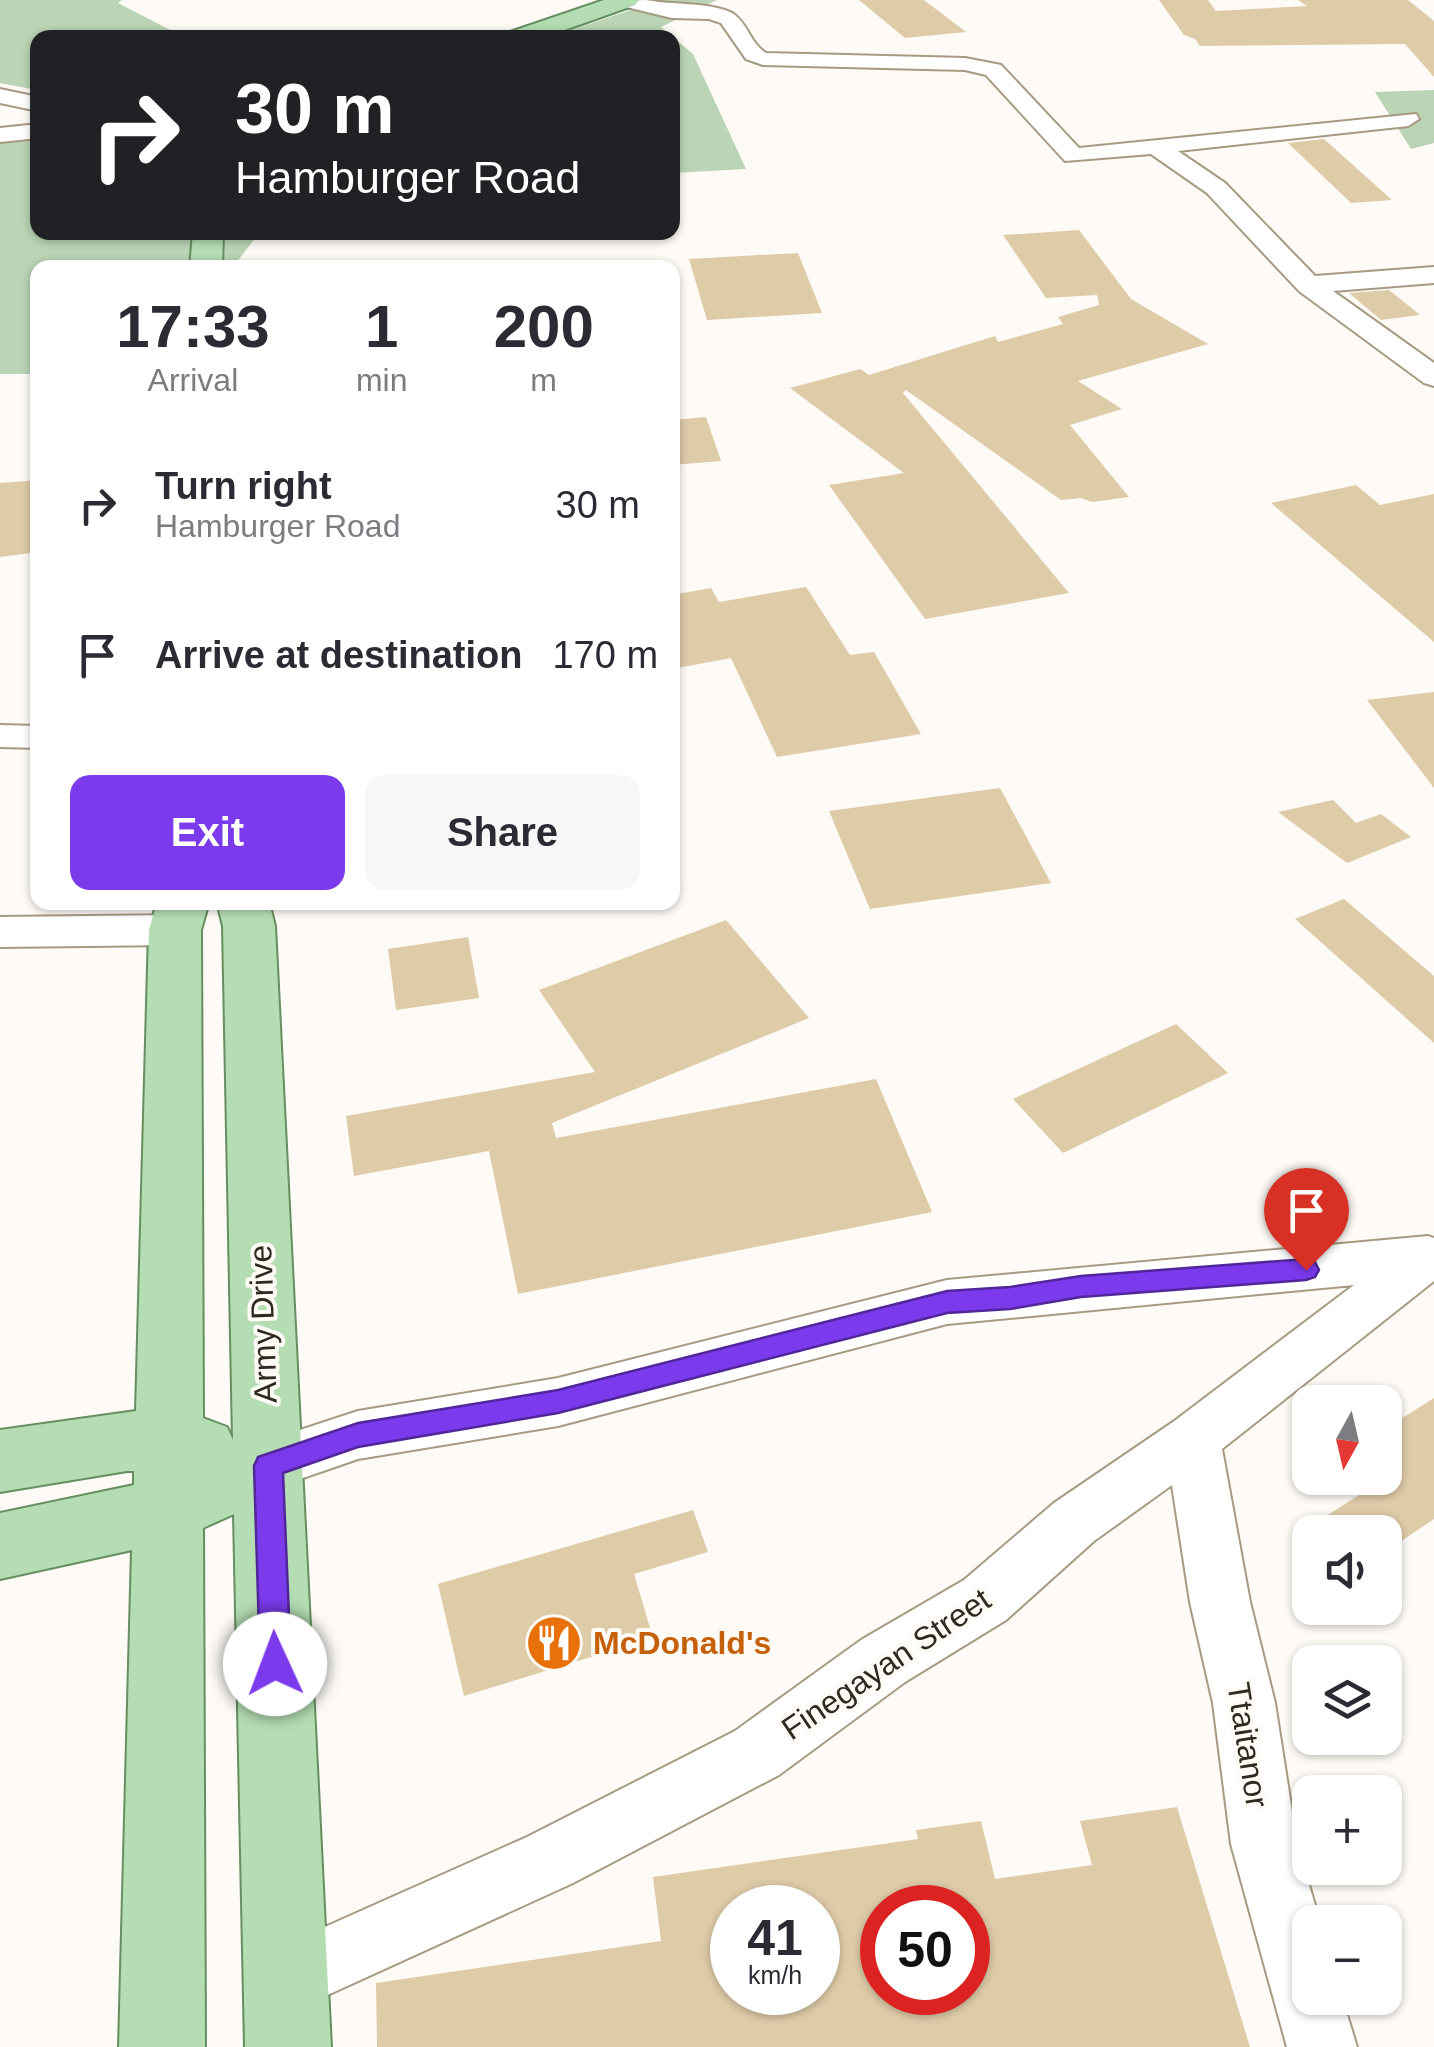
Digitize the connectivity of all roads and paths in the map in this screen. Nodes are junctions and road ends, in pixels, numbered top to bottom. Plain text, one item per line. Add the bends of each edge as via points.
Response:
1 (626, 0) edge
2 (539, 30) edge
3 (0, 96) edge
4 (30, 102) edge
5 (1408, 120) dead end
6 (30, 132) edge
7 (0, 135) edge
8 (1156, 148) junction
9 (1434, 275) edge
10 (1308, 285) junction
11 (1434, 377) edge
12 (0, 736) edge
13 (30, 737) edge
14 (245, 910) edge
15 (179, 916) edge
16 (0, 932) edge
17 (1431, 1254) edge
18 (1193, 1439) junction
19 (170, 1440) junction
20 (0, 1461) edge
21 (268, 1466) junction
22 (169, 1510) junction
23 (0, 1546) edge
24 (286, 1979) junction
25 (162, 2047) edge
26 (288, 2047) edge
27 (1322, 2047) edge

1 - 2 main road
1 - 8 street via 728,19 753,55 764,59 983,66 1073,156
3 - 4 street
5 - 8 street
6 - 7 street
8 - 10 street via 1216,188
9 - 10 street
10 - 11 street
12 - 13 street
14 - 21 main road, Army Drive
15 - 16 street
15 - 19 main road
17 - 18 street, Finegayan Street
17 - 21 street via 947,1302 558,1402 358,1435
18 - 24 street, Finegayan Street via 1074,1522 985,1600 882,1661 757,1752 550,1860
18 - 27 street, Ttaitanor via 1264,1844
19 - 20 main road via 102,1443
19 - 21 main road
19 - 22 main road
21 - 22 main road
21 - 24 main road, Army Drive
22 - 23 main road
22 - 25 main road
24 - 26 main road, Army Drive

